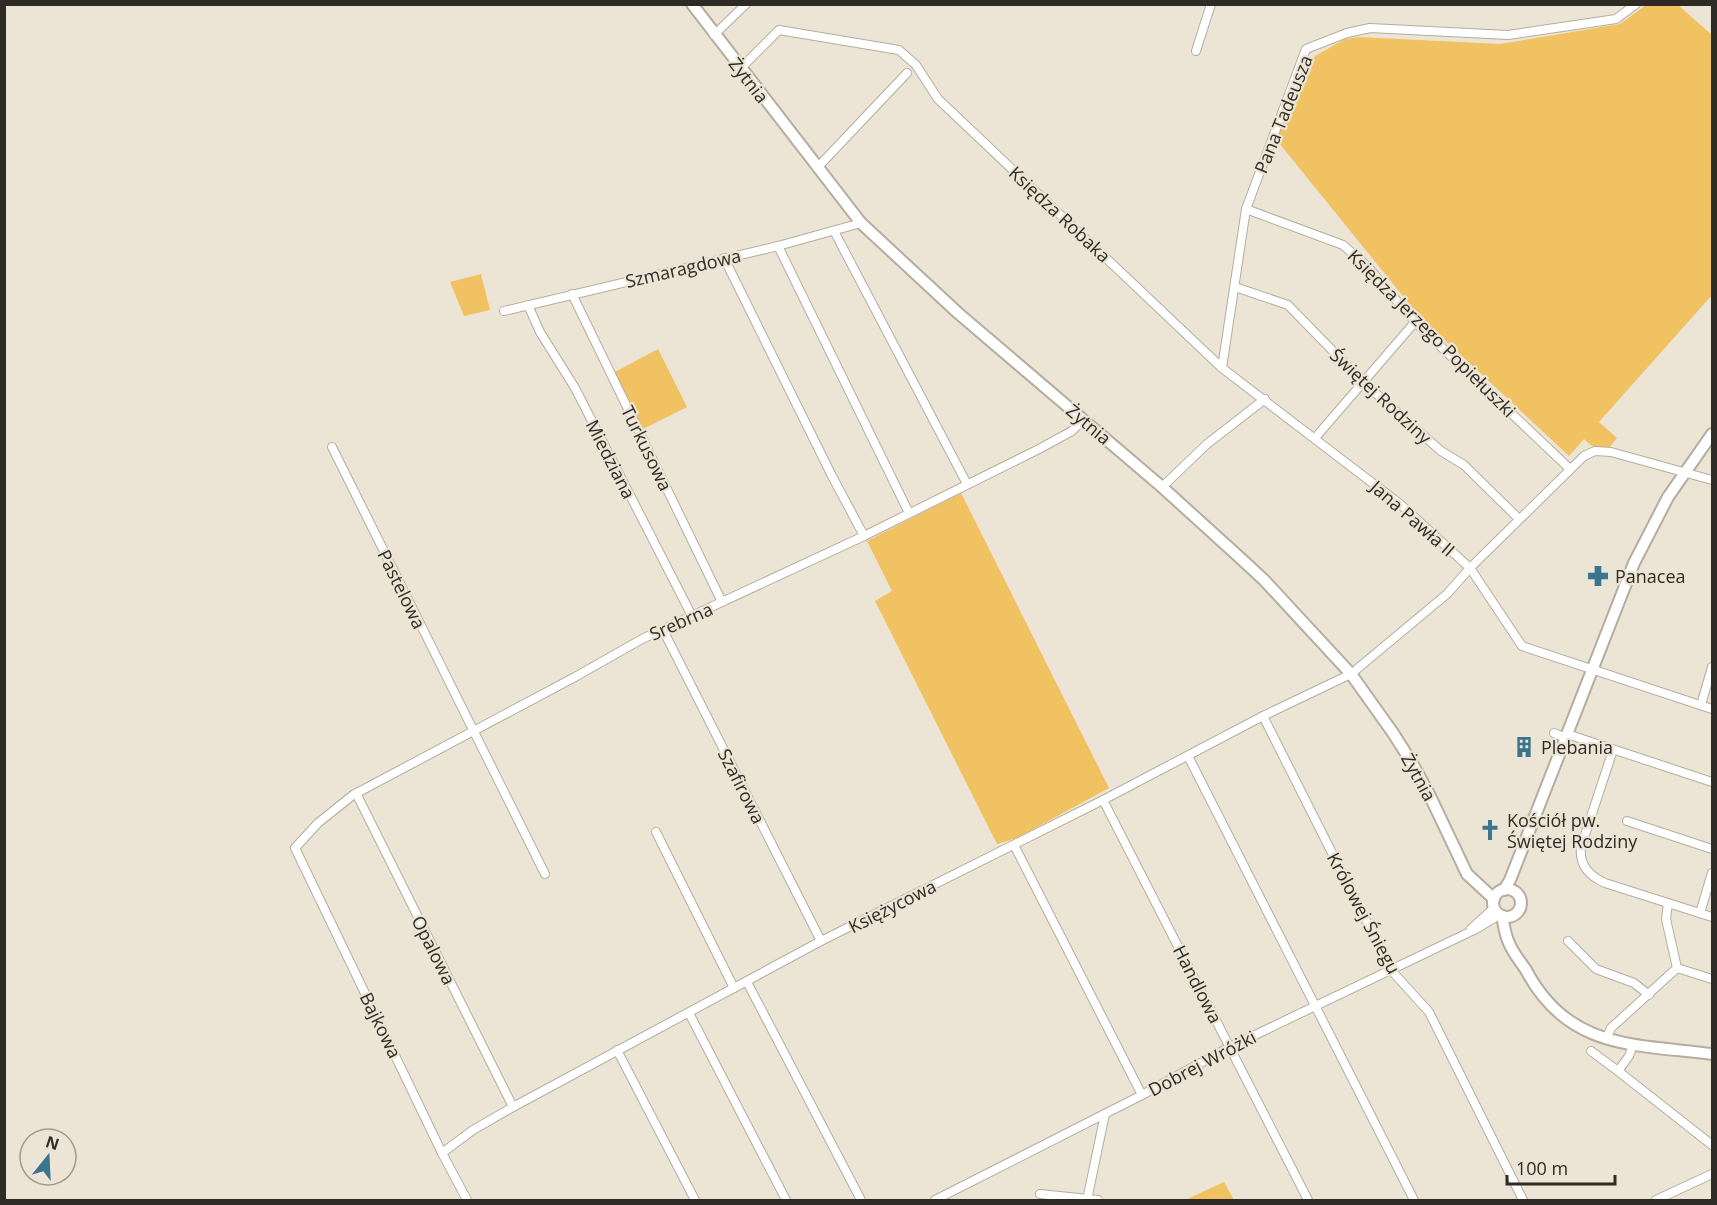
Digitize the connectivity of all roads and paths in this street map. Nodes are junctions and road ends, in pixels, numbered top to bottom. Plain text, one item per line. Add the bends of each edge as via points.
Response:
1 (692, 4) edge
2 (746, 4) edge
3 (1210, 4) edge
4 (1636, 4) edge
5 (714, 35) junction
6 (1196, 51) dead end
7 (740, 69) junction
8 (907, 73) dead end
9 (817, 168) junction
10 (1246, 209) junction
11 (861, 223) junction
12 (834, 231) junction
13 (778, 246) junction
14 (724, 258) junction
15 (1235, 287) junction
16 (572, 294) junction
17 (528, 305) junction
18 (504, 311) dead end
19 (1415, 322) junction
20 (1222, 368) junction
21 (1363, 382) junction
22 (1265, 399) junction
23 (1083, 420) junction
24 (1713, 434) edge
25 (1315, 438) junction
26 (332, 447) dead end
27 (1570, 469) junction
28 (1684, 471) junction
29 (1713, 480) edge
30 (967, 484) junction
31 (1162, 486) junction
32 (909, 513) junction
33 (1520, 519) junction
34 (864, 536) junction
35 (1470, 568) junction
36 (722, 602) junction
37 (692, 616) junction
38 (663, 630) junction
39 (1713, 667) edge
40 (1593, 670) junction
41 (1351, 674) junction
42 (1701, 705) junction
43 (1713, 709) edge
44 (1263, 716) junction
45 (473, 731) junction
46 (1554, 733) dead end
47 (1567, 736) junction
48 (1613, 750) junction
49 (1188, 756) junction
50 (1713, 782) edge
51 (356, 793) junction
52 (1103, 800) junction
53 (1627, 821) dead end
54 (656, 832) dead end
55 (1014, 845) junction
56 (1524, 846) junction
57 (295, 848) joint
58 (1713, 849) edge
59 (1713, 873) edge
60 (545, 874) dead end
61 (1517, 894) junction
62 (1668, 903) junction
63 (1501, 905) junction
64 (1700, 913) junction
65 (1713, 917) edge
66 (821, 941) junction
67 (1568, 941) dead end
68 (1677, 968) junction
69 (1391, 970) junction
70 (1713, 979) edge
71 (747, 982) junction
72 (734, 988) junction
73 (1648, 995) junction
74 (1316, 1005) junction
75 (689, 1013) junction
76 (1606, 1039) junction
77 (1633, 1045) junction
78 (1230, 1047) junction
79 (617, 1050) junction
80 (1591, 1051) dead end
81 (1713, 1054) edge
82 (1618, 1071) junction
83 (1142, 1095) junction
84 (513, 1107) junction
85 (1105, 1114) junction
86 (1713, 1145) edge
87 (442, 1153) junction
88 (1713, 1174) edge
89 (1040, 1194) dead end
90 (1087, 1199) edge
91 (467, 1200) edge
92 (695, 1200) edge
93 (786, 1200) edge
94 (861, 1200) edge
95 (935, 1200) edge
96 (1098, 1200) edge
97 (1308, 1200) edge
98 (1414, 1200) edge
99 (1523, 1200) edge
100 (1656, 1200) edge

1 - 5 street, Żytnia
2 - 5 street
3 - 6 street
4 - 10 street, Pana Tadeusza via 1617,19 1508,35 1370,28 1306,50
5 - 7 street, Żytnia
7 - 9 street, Żytnia
7 - 20 street, Księdza Robaka via 779,30 899,50 916,65 938,99
8 - 9 street
9 - 11 street, Żytnia
10 - 15 street, Pana Tadeusza
10 - 19 street, Księdza Jerzego Popiełuszki via 1343,245 1368,267
11 - 12 street, Szmaragdowa
11 - 23 street, Żytnia
12 - 13 street, Szmaragdowa
12 - 30 street
13 - 14 street, Szmaragdowa
13 - 32 street
14 - 16 street, Szmaragdowa
14 - 34 street
15 - 20 street, Pana Tadeusza
15 - 21 street, Świętej Rodziny via 1288,305
16 - 17 street, Szmaragdowa
16 - 36 street, Turkusowa
17 - 18 street, Szmaragdowa
17 - 37 street, Miedziana
19 - 21 street
19 - 27 street, Księdza Jerzego Popiełuszki
20 - 22 street, Jana Pawła II
21 - 25 street
21 - 33 street, Świętej Rodziny via 1441,452 1464,465
22 - 25 street, Jana Pawła II
22 - 31 street via 1207,444
23 - 30 street, Srebrna via 1072,431
23 - 31 street, Żytnia
24 - 28 street
25 - 35 street, Jana Pawła II via 1400,504
26 - 45 street, Pastelowa
27 - 28 street, Księżycowa via 1590,453 1603,450
27 - 33 street, Księżycowa
28 - 29 street, Księżycowa
28 - 40 street via 1639,554
30 - 32 street, Srebrna
31 - 41 street, Żytnia via 1264,580
32 - 34 street, Srebrna
33 - 35 street, Księżycowa
34 - 36 street, Srebrna
35 - 40 street, Jana Pawła II via 1522,646
35 - 41 street, Księżycowa via 1447,594
36 - 37 street, Srebrna
37 - 38 street, Srebrna
38 - 45 street, Srebrna
38 - 66 street, Szafirowa
39 - 42 street
40 - 42 street, Jana Pawła II
40 - 47 street
41 - 44 street, Księżycowa
41 - 63 street, Żytnia via 1412,763 1461,861 1491,887
42 - 43 street, Jana Pawła II
44 - 49 street, Księżycowa
44 - 69 street, Królowej Śniegu
45 - 51 street, Srebrna
45 - 60 street, Pastelowa
46 - 47 street
47 - 48 street
47 - 56 street
48 - 50 street
48 - 62 street via 1581,847 1582,862 1601,881
49 - 52 street, Księżycowa
49 - 74 street
51 - 57 street, Srebrna via 318,823
51 - 84 street, Opalowa
52 - 55 street, Księżycowa
52 - 78 street, Handlowa
53 - 58 street
54 - 72 street
55 - 66 street, Księżycowa
55 - 83 street
56 - 61 street
56 - 63 street
57 - 87 street, Bajkowa
59 - 64 street
61 - 63 street, Żytnia via 1511,890
61 - 63 street via 1521,906
62 - 64 street
62 - 68 street via 1666,919
63 - 69 street, Dobrej Wróżki via 1482,926
63 - 76 street via 1508,940 1536,988 1557,1011
64 - 65 street
66 - 71 street, Księżycowa
67 - 73 street via 1596,969 1634,983
68 - 70 street
68 - 73 street
69 - 74 street, Dobrej Wróżki
69 - 99 street, Królowej Śniegu via 1429,1012
71 - 72 street, Księżycowa
71 - 94 street
72 - 75 street, Księżycowa
73 - 76 street via 1611,1028
74 - 78 street, Dobrej Wróżki
74 - 98 street
75 - 79 street, Księżycowa
75 - 93 street
76 - 77 street
77 - 81 street
77 - 82 street
78 - 83 street, Dobrej Wróżki
78 - 97 street, Handlowa
79 - 84 street, Księżycowa
79 - 92 street
80 - 82 street
82 - 86 street
83 - 85 street, Dobrej Wróżki
84 - 87 street, Księżycowa
85 - 90 street
85 - 95 street, Dobrej Wróżki
87 - 91 street, Bajkowa
88 - 100 street
89 - 90 street
90 - 96 street

